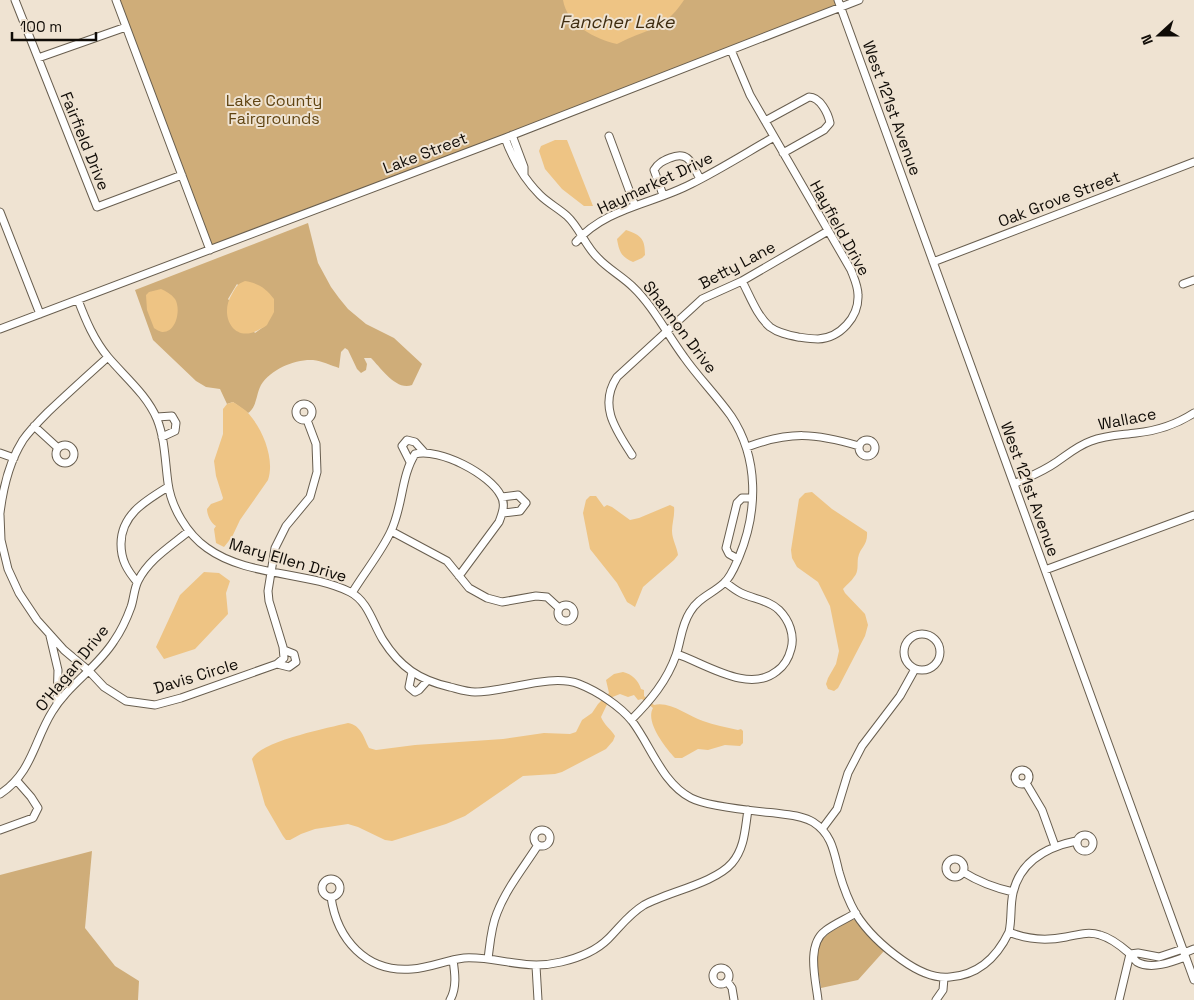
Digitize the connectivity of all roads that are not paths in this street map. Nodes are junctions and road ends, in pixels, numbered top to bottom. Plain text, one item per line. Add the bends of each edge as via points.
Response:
1 (15, 0) edge
2 (116, 0) edge
3 (858, 0) edge
4 (839, 3) edge
5 (126, 26) junction
6 (731, 50) junction
7 (38, 58) junction
8 (765, 122) junction
9 (508, 136) junction
10 (609, 136) dead end
11 (774, 137) junction
12 (783, 153) junction
13 (1194, 162) edge
14 (182, 175) junction
15 (700, 179) junction
16 (662, 195) junction
17 (635, 206) junction
18 (0, 212) edge
19 (828, 231) junction
20 (583, 235) junction
21 (576, 242) dead end
22 (210, 250) junction
23 (933, 262) junction
24 (1194, 280) edge
25 (742, 281) junction
26 (1183, 284) dead end
27 (78, 300) junction
28 (40, 314) junction
29 (0, 329) edge
30 (665, 332) junction
31 (108, 357) junction
32 (1194, 413) edge
33 (156, 417) junction
34 (307, 420) dead end
35 (34, 426) junction
36 (162, 437) junction
37 (859, 446) dead end
38 (747, 447) junction
39 (58, 448) dead end
40 (424, 452) junction
41 (0, 453) edge
42 (632, 455) dead end
43 (14, 458) junction
44 (410, 462) junction
45 (1014, 484) junction
46 (168, 488) junction
47 (502, 497) junction
48 (752, 498) junction
49 (503, 513) junction
50 (0, 514) edge
51 (1194, 515) edge
52 (391, 531) junction
53 (190, 532) junction
54 (738, 559) junction
55 (1045, 570) junction
56 (271, 572) junction
57 (459, 576) junction
58 (137, 582) junction
59 (724, 582) junction
60 (352, 593) junction
61 (559, 608) dead end
62 (49, 633) junction
63 (284, 650) junction
64 (677, 654) junction
65 (277, 664) junction
66 (915, 669) junction
67 (89, 671) junction
68 (412, 672) junction
69 (427, 681) junction
70 (57, 703) junction
71 (631, 720) junction
72 (17, 781) junction
73 (1026, 783) dead end
74 (0, 794) edge
75 (748, 810) junction
76 (822, 829) junction
77 (0, 830) edge
78 (1076, 841) dead end
79 (538, 845) dead end
80 (1055, 846) junction
81 (963, 872) dead end
82 (1013, 892) junction
83 (331, 896) dead end
84 (856, 913) junction
85 (1009, 932) junction
86 (1194, 949) edge
87 (1184, 953) junction
88 (1130, 954) junction
89 (488, 959) junction
90 (453, 960) junction
91 (536, 966) junction
92 (944, 978) junction
93 (1194, 980) edge
94 (727, 981) dead end
95 (1119, 999) edge
96 (450, 1000) edge
97 (538, 1000) edge
98 (734, 1000) edge
99 (818, 1000) edge
100 (936, 1000) edge
101 (1128, 1000) edge

1 - 7 street, Fairfield Drive
2 - 5 street
3 - 4 street, Lake Street
4 - 6 street, Lake Street
4 - 23 street, West 121st Avenue
5 - 7 street
5 - 14 street
6 - 8 street, Hayfield Drive via 745,86
6 - 9 street, Lake Street
7 - 14 street, Fairfield Drive via 97,207
8 - 11 street, Hayfield Drive
8 - 12 street via 809,97 818,100 829,118 830,123 824,130
9 - 20 street, Shannon Drive via 524,167 524,176 540,196 567,216
9 - 22 street, Lake Street
10 - 17 street
11 - 12 street, Hayfield Drive
11 - 15 street, Haymarket Drive
12 - 19 street, Hayfield Drive
13 - 23 street, Oak Grove Street
14 - 22 street
15 - 16 street, Haymarket Drive
15 - 16 street via 692,164 679,154 657,164 654,170
16 - 17 street, Haymarket Drive
17 - 20 street, Haymarket Drive via 603,220
18 - 28 street
19 - 25 street, Betty Lane
19 - 25 street, Hayfield Drive via 850,270 858,296 852,317 836,334 810,339 771,328 761,317
20 - 21 street, Haymarket Drive
20 - 30 street, Shannon Drive via 596,256 647,302
22 - 27 street, Lake Street
23 - 45 street, West 121st Avenue
24 - 26 street
25 - 30 street, Betty Lane via 702,299
27 - 28 street, Lake Street
27 - 31 street, Mary Ellen Drive via 88,328
28 - 29 street, Lake Street
30 - 38 street, Shannon Drive via 732,418
30 - 42 street, Betty Lane via 617,377 608,397 616,430
31 - 33 street, Mary Ellen Drive via 146,399
31 - 35 street, Davis Circle
32 - 45 street, Wallace via 1161,428 1092,440 1041,472
33 - 36 street, Mary Ellen Drive
33 - 36 street via 172,416 176,423 175,431
34 - 56 street via 316,444 317,472 310,497 282,533
35 - 39 street
35 - 43 street, Davis Circle
36 - 46 street, Mary Ellen Drive
37 - 38 street via 818,436 792,435
38 - 48 street, Shannon Drive via 752,472
40 - 44 street via 415,454
40 - 44 street via 415,442 407,440 402,446
40 - 47 street via 448,457 483,477
41 - 43 street
43 - 50 street, Davis Circle via 3,491
44 - 52 street
45 - 55 street, West 121st Avenue
46 - 53 street, Mary Ellen Drive
46 - 58 street via 140,506 126,520 123,528 121,553 126,569
47 - 49 street
47 - 49 street via 518,495 526,503 520,511
48 - 54 street, Shannon Drive via 748,527
48 - 54 street via 742,498 737,503 726,548
49 - 57 street via 500,522
50 - 62 street, Davis Circle via 1,540 8,569 19,594
51 - 55 street
52 - 57 street via 447,561
52 - 60 street
53 - 56 street, Mary Ellen Drive via 207,548 230,560
53 - 58 street, O'Hagan Drive via 158,556
54 - 59 street, Shannon Drive
55 - 87 street, West 121st Avenue
56 - 60 street, Mary Ellen Drive via 320,581
56 - 63 street via 269,601
57 - 61 street via 469,588 487,598 502,602 547,597
58 - 67 street, O'Hagan Drive via 131,607 114,641
59 - 64 street, Shannon Drive via 690,611
59 - 64 street via 741,593 770,604 784,616 792,640 785,663 769,677 742,680
60 - 68 street, Mary Ellen Drive via 368,610 383,640
62 - 67 street, Davis Circle
62 - 70 street, Davis Circle via 58,670
63 - 65 street, Davis Circle via 284,658
63 - 65 street via 294,654 296,662 289,667
64 - 71 street, Shannon Drive via 663,683
65 - 67 street, Davis Circle via 155,705 126,701 104,687
66 - 66 street via 932,667 939,658 940,646 927,634 910,639 904,649 906,661
66 - 76 street via 900,696 862,746 848,773 837,809
67 - 70 street, O'Hagan Drive
68 - 69 street, Mary Ellen Drive
68 - 69 street via 409,687 415,692
69 - 71 street, Mary Ellen Drive via 475,692 556,681 577,683 618,707
70 - 72 street, O'Hagan Drive
71 - 75 street, Mary Ellen Drive via 668,777 680,789 692,798
72 - 74 street, O'Hagan Drive
72 - 77 street via 38,808 33,818
73 - 80 street via 1042,810
75 - 76 street, Mary Ellen Drive via 797,816
75 - 91 street via 744,841 727,868 642,906 590,952
76 - 84 street via 833,845 840,875
78 - 80 street
79 - 89 street via 497,912
80 - 82 street via 1030,862 1018,878
81 - 82 street via 996,888
82 - 85 street
83 - 90 street via 336,919 345,937 362,955 378,964 411,969
84 - 92 street via 869,932 904,962 921,972
84 - 99 street via 823,932 816,945 813,961
85 - 88 street via 1044,940 1080,934 1100,935
85 - 92 street via 997,953 978,970
86 - 87 street
87 - 88 street via 1159,957
87 - 93 street, West 121st Avenue
88 - 95 street
89 - 90 street
89 - 91 street
90 - 96 street via 455,975
91 - 97 street
92 - 100 street via 943,990
94 - 98 street
95 - 101 street

